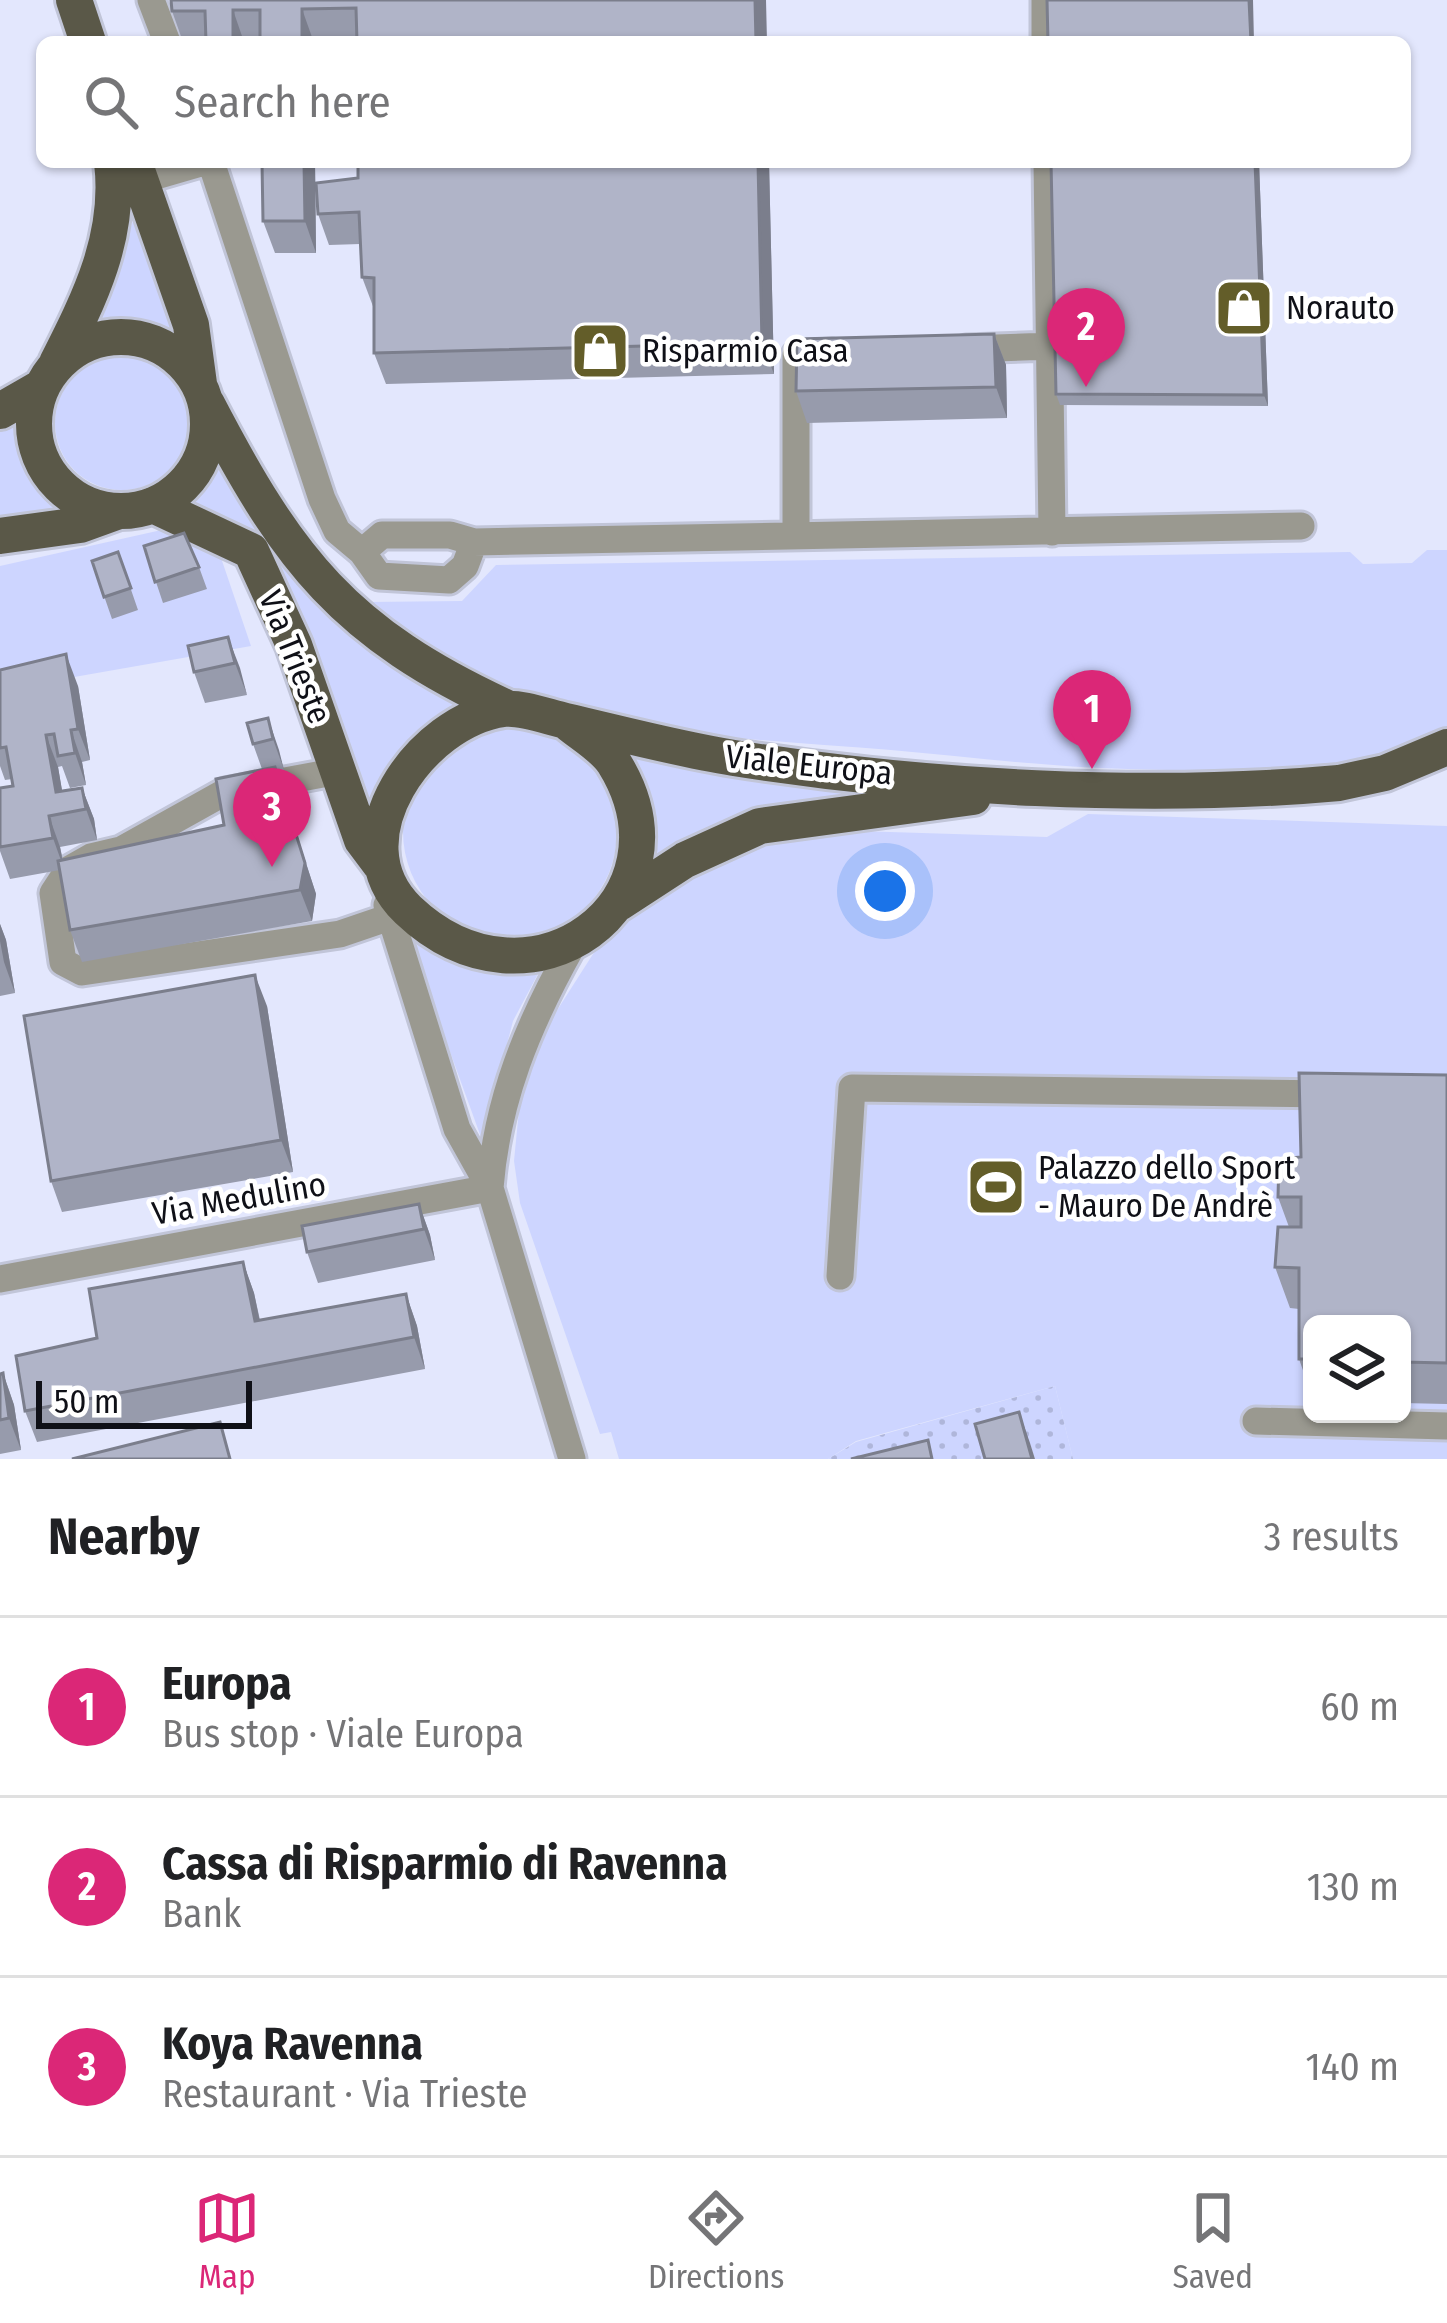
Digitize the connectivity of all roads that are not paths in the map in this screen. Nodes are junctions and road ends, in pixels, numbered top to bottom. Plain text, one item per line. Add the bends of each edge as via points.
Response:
1 (74, 0) edge
2 (152, 0) edge
3 (1045, 0) edge
4 (86, 36) edge
5 (165, 36) edge
6 (1046, 36) edge
7 (130, 168) edge
8 (209, 168) edge
9 (1047, 168) edge
10 (1050, 346) junction
11 (934, 350) edge
12 (865, 352) edge
13 (48, 378) junction
14 (203, 393) junction
15 (0, 412) edge
16 (153, 505) junction
17 (116, 512) junction
18 (1301, 526) dead end
19 (1052, 532) junction
20 (0, 536) edge
21 (796, 536) junction
22 (474, 542) junction
23 (362, 552) junction
24 (507, 708) junction
25 (567, 722) junction
26 (1447, 747) edge
27 (339, 771) junction
28 (1447, 771) edge
29 (1384, 773) junction
30 (1054, 786) junction
31 (385, 888) junction
32 (619, 903) junction
33 (572, 948) junction
34 (1376, 1095) edge
35 (490, 1188) junction
36 (840, 1276) dead end
37 (0, 1279) edge
38 (1256, 1421) dead end
39 (1447, 1426) edge
40 (572, 1459) edge

1 - 4 main road
2 - 5 street
3 - 6 street
7 - 13 main road via 116,189 109,245 88,302
7 - 14 main road, Via Trieste via 191,325
8 - 23 street via 322,499 337,531
9 - 10 street
10 - 11 street
10 - 19 street
12 - 21 street via 796,355
13 - 14 main road via 75,349 131,337 170,352
13 - 15 main road
13 - 17 main road via 34,413 45,466 62,488
14 - 16 main road via 204,452 192,474
14 - 24 main road, Via Trieste via 258,502 338,603 408,657
16 - 17 main road
16 - 27 main road, Via Trieste via 251,551
17 - 20 main road
18 - 19 street
19 - 21 street
21 - 22 street
22 - 23 street via 382,535
22 - 23 street via 465,566 448,580 380,576
24 - 25 main road
24 - 31 main road via 433,739 405,771 387,817
25 - 30 main road, Viale Europa via 735,758
25 - 32 main road via 612,759 633,803 637,848
26 - 29 main road, Viale Europa
27 - 31 main road, Via Trieste
27 - 31 street via 225,792 68,871 53,893 63,962 82,972 340,934
28 - 29 main road, Viale Europa
29 - 30 main road, Viale Europa via 1295,787
30 - 32 main road, Viale Europa via 760,826
31 - 33 main road via 474,952 511,957
31 - 35 street, Via Trieste via 457,1130
32 - 33 main road
33 - 35 street, Via Trieste via 530,1022 503,1098
34 - 36 street via 852,1088
35 - 37 street, Via Medulino
35 - 40 street, Via Trieste
38 - 39 street

